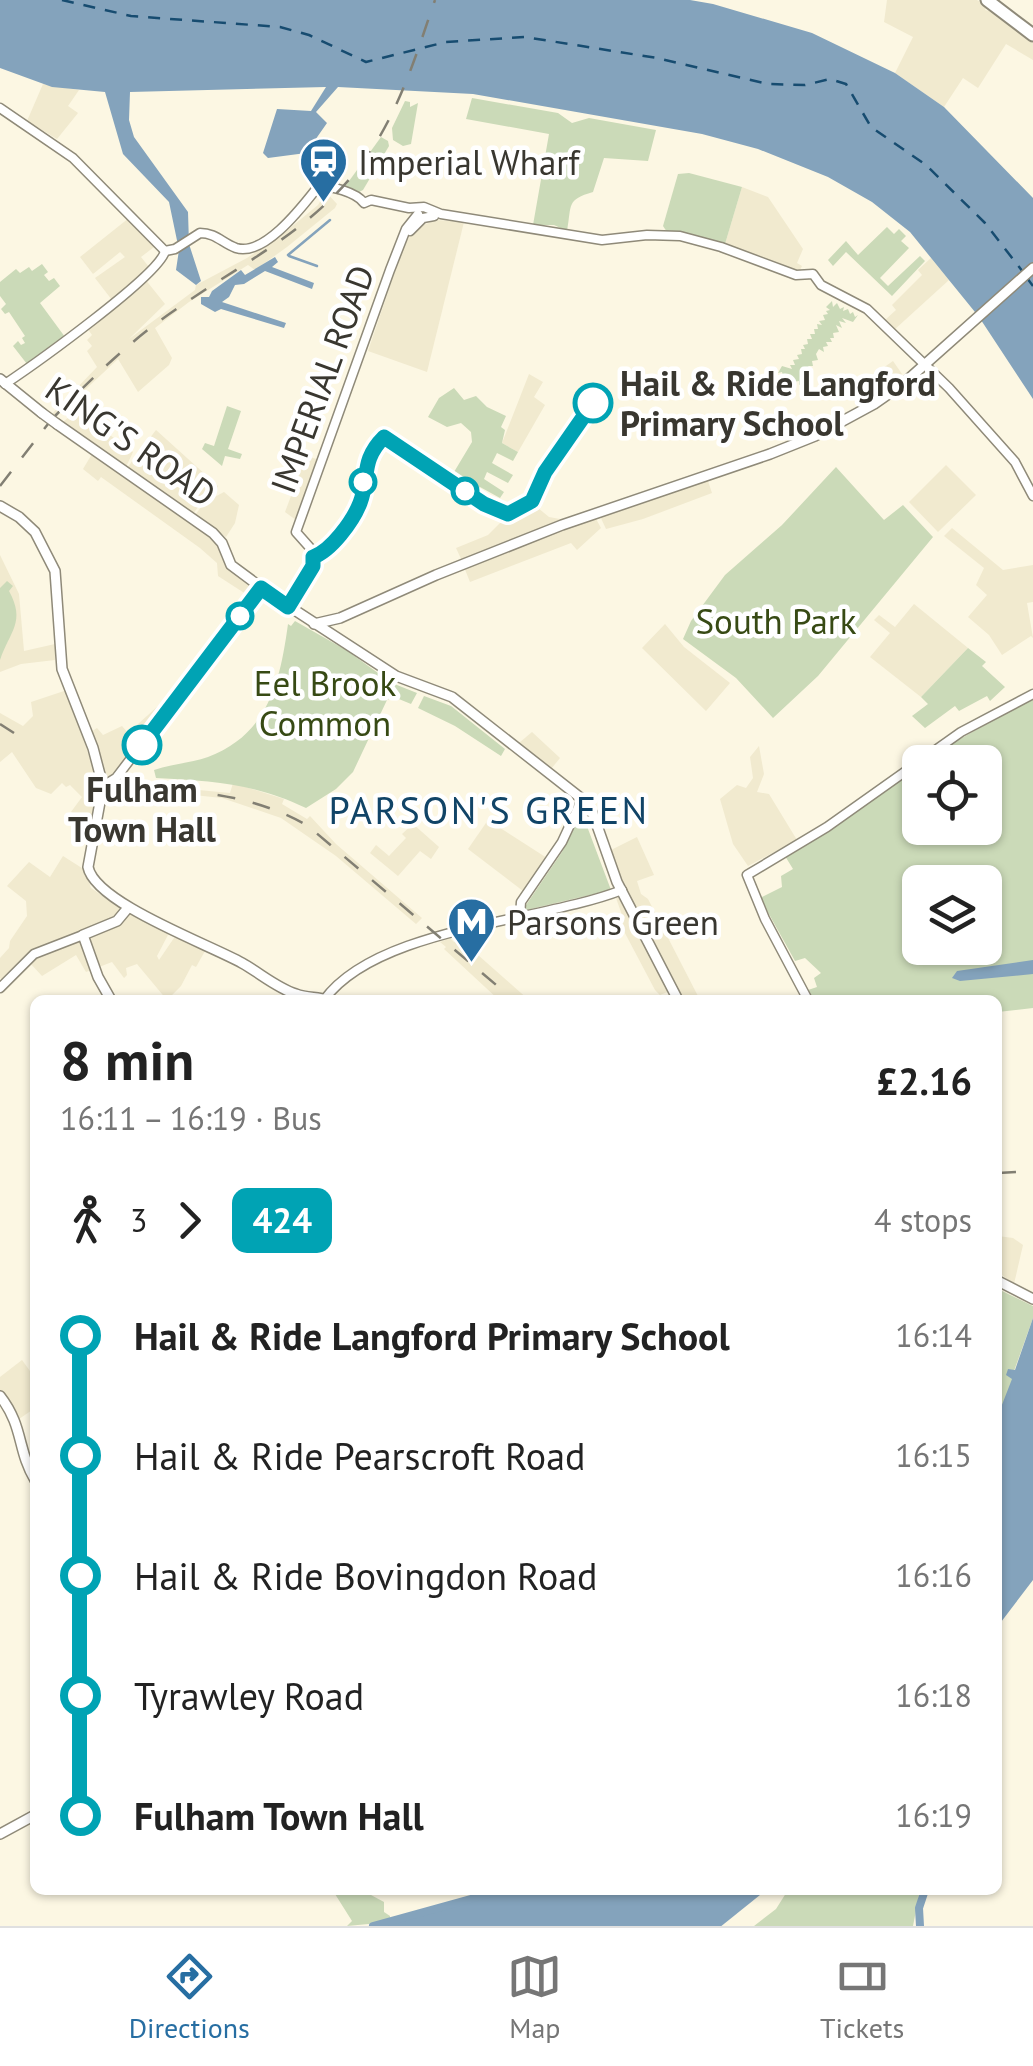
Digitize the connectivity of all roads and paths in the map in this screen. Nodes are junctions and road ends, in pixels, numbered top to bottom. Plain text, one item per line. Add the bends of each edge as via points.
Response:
1 (986, 0) edge
2 (1033, 34) edge
3 (0, 108) edge
4 (419, 212) junction
5 (406, 229) junction
6 (401, 243) junction
7 (165, 251) junction
8 (1033, 268) edge
9 (924, 365) junction
10 (2, 381) edge
11 (1033, 496) edge
12 (0, 506) edge
13 (261, 588) junction
14 (288, 607) junction
15 (339, 619) junction
16 (314, 624) junction
17 (326, 631) junction
18 (340, 638) junction
19 (1033, 694) edge
20 (103, 786) junction
21 (582, 799) junction
22 (622, 890) junction
23 (128, 908) junction
24 (520, 916) junction
25 (82, 935) junction
26 (0, 988) edge
27 (108, 995) edge
28 (303, 995) edge
29 (330, 995) edge
30 (675, 995) edge
31 (805, 995) edge
32 (1002, 1284) edge
33 (1033, 1299) edge
34 (0, 1396) edge
35 (30, 1470) edge
36 (30, 1818) edge
37 (0, 1834) edge

1 - 2 highway
3 - 7 street via 74,158
4 - 5 street, IMPERIAL ROAD
4 - 5 street via 409,216
4 - 6 street, IMPERIAL ROAD
4 - 7 street via 329,186 318,188 258,245 237,248 218,236 195,235
4 - 9 street via 602,240 680,236 796,275 813,274 867,309
5 - 6 street, IMPERIAL ROAD
6 - 14 street, IMPERIAL ROAD via 296,534 309,546 313,566
7 - 10 street via 127,290
8 - 9 main road
9 - 11 street via 994,437
9 - 15 main road via 874,404 815,436 562,525
10 - 13 main road, KING'S ROAD, bridge via 213,533 230,565
12 - 20 main road via 31,528 52,563 62,668
13 - 14 main road, KING'S ROAD
13 - 20 street via 116,778
14 - 16 main road, KING'S ROAD
15 - 16 main road
15 - 17 main road
15 - 18 main road
16 - 17 main road, KING'S ROAD
17 - 18 main road, KING'S ROAD
18 - 21 main road, KING'S ROAD via 396,676 452,697
19 - 31 street via 959,732 827,827 748,873
20 - 23 main road via 90,875
21 - 22 main road
21 - 24 street via 521,902
22 - 24 street
22 - 30 main road
23 - 25 main road via 117,921
23 - 28 main road
24 - 29 street via 409,944
25 - 26 street via 34,954
25 - 27 main road
32 - 33 main road
34 - 35 main road via 14,1414
36 - 37 main road

